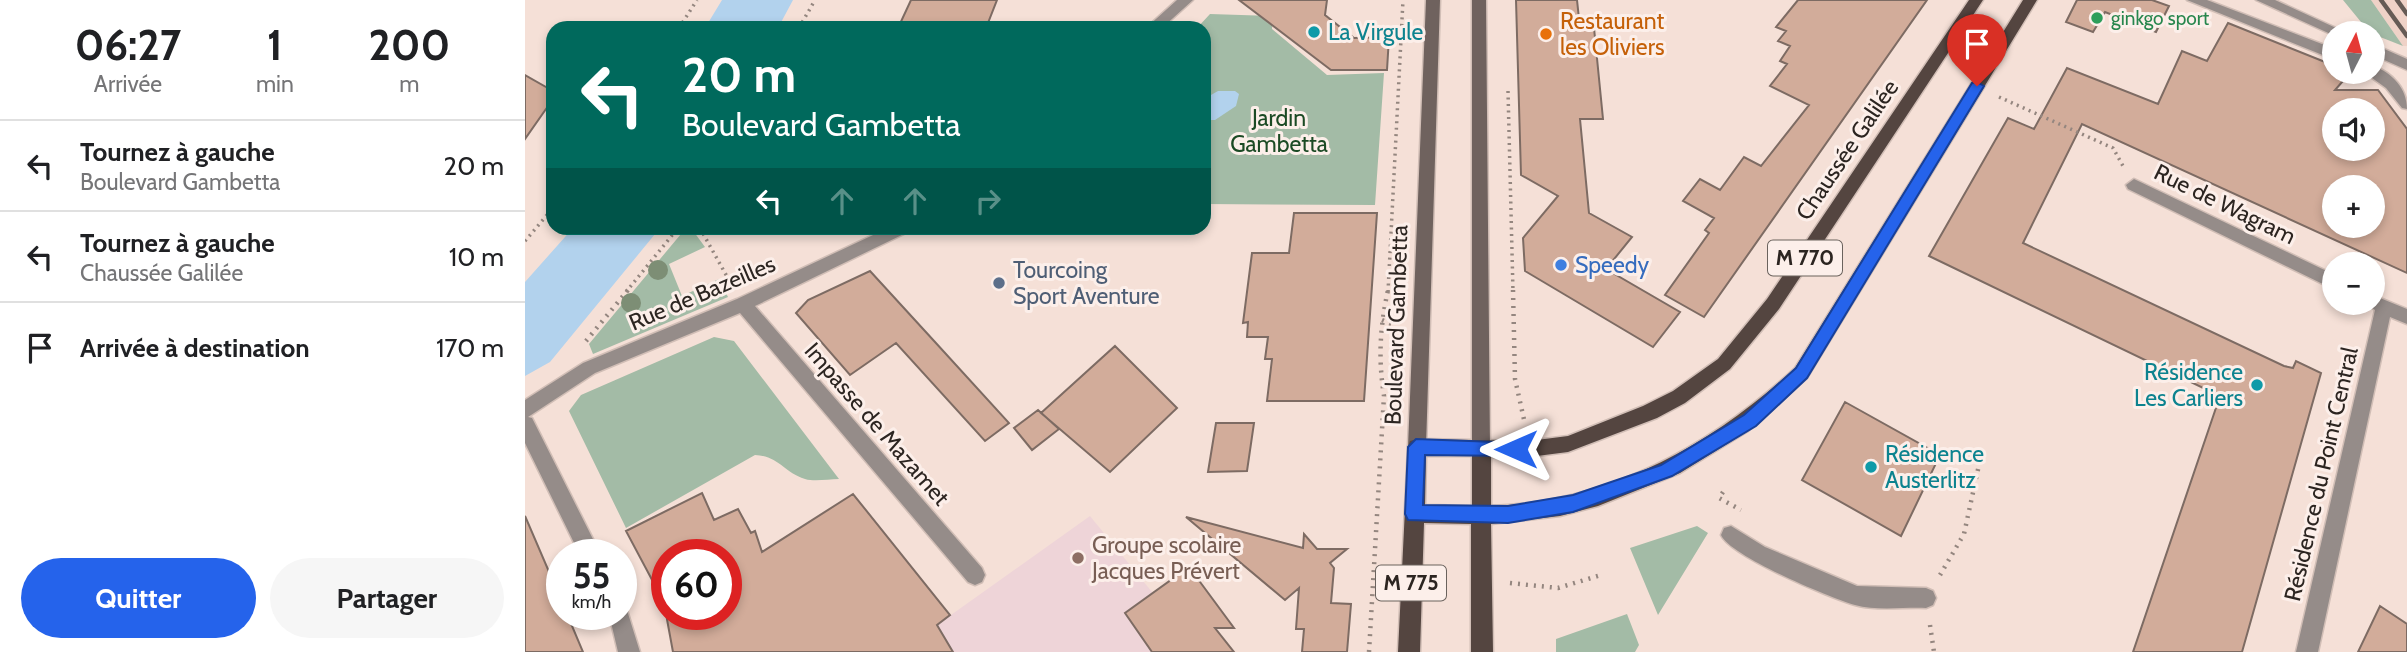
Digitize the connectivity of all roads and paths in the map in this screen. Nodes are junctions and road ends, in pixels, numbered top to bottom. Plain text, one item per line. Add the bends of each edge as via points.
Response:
1 (697, 0) edge
2 (815, 0) edge
3 (1187, 0) edge
4 (1403, 0) edge
5 (1433, 0) edge
6 (1479, 0) edge
7 (1976, 0) edge
8 (2030, 0) edge
9 (2194, 0) edge
10 (2263, 0) edge
11 (684, 21) edge
12 (803, 21) edge
13 (1162, 21) edge
14 (2322, 25) edge
15 (2322, 50) edge
16 (2385, 55) edge
17 (2407, 65) edge
18 (1507, 79) dead end
19 (2385, 80) edge
20 (1977, 86) junction
21 (2407, 104) edge
22 (2134, 185) joint
23 (546, 216) edge
24 (672, 235) edge
25 (704, 235) edge
26 (887, 235) edge
27 (525, 241) edge
28 (2322, 277) edge
29 (743, 304) junction
30 (2385, 307) edge
31 (2377, 315) edge
32 (2407, 317) edge
33 (1382, 320) junction
34 (1394, 325) dead end
35 (577, 352) dead end
36 (525, 410) edge
37 (525, 424) edge
38 (1416, 447) junction
39 (1481, 449) junction
40 (1529, 449) junction
41 (1982, 451) dead end
42 (1723, 492) dead end
43 (1745, 512) dead end
44 (1414, 514) junction
45 (1482, 515) junction
46 (1731, 535) dead end
47 (583, 539) edge
48 (975, 575) dead end
49 (1601, 575) dead end
50 (1538, 584) dead end
51 (1926, 598) junction
52 (623, 630) edge
53 (629, 652) edge
54 (1369, 652) edge
55 (1409, 652) edge
56 (1482, 652) edge
57 (1934, 652) edge
58 (2307, 652) edge

1 - 11 path
2 - 12 path
3 - 13 street
4 - 33 path via 1389,285
5 - 38 main road, Boulevard Gambetta / M 775
6 - 39 main road
7 - 40 main road, Chaussée Galilée / M 770 via 1773,304 1724,365 1679,397 1615,428 1554,447
8 - 20 main road, M 770
9 - 15 street
10 - 14 street
16 - 17 street
18 - 40 path via 1515,379
19 - 21 street
20 - 22 path via 2113,148
20 - 45 main road, M 770 via 1801,373 1777,398 1719,442 1641,481 1556,508
22 - 28 street, Rue de Wagram
23 - 27 path
24 - 35 path
25 - 29 path
26 - 29 street, Rue de Bazeilles
29 - 36 street, Rue de Bazeilles via 589,368
29 - 48 street, Impasse de Mazamet
30 - 32 street
31 - 58 street, Résidence du Point Central
33 - 34 path
33 - 54 path via 1378,360 1384,396
37 - 47 street
38 - 39 main road, Chaussée Galilée / M 770
38 - 44 main road, Boulevard Gambetta / M 775
39 - 40 main road, Chaussée Galilée / M 770
39 - 45 main road
41 - 51 path via 1964,534
42 - 43 path via 1719,498
44 - 45 main road, M 770
44 - 55 main road, Boulevard Gambetta / M 775
45 - 56 main road
46 - 51 street via 1758,554 1857,596
49 - 50 path via 1558,588
51 - 57 path
52 - 53 street

